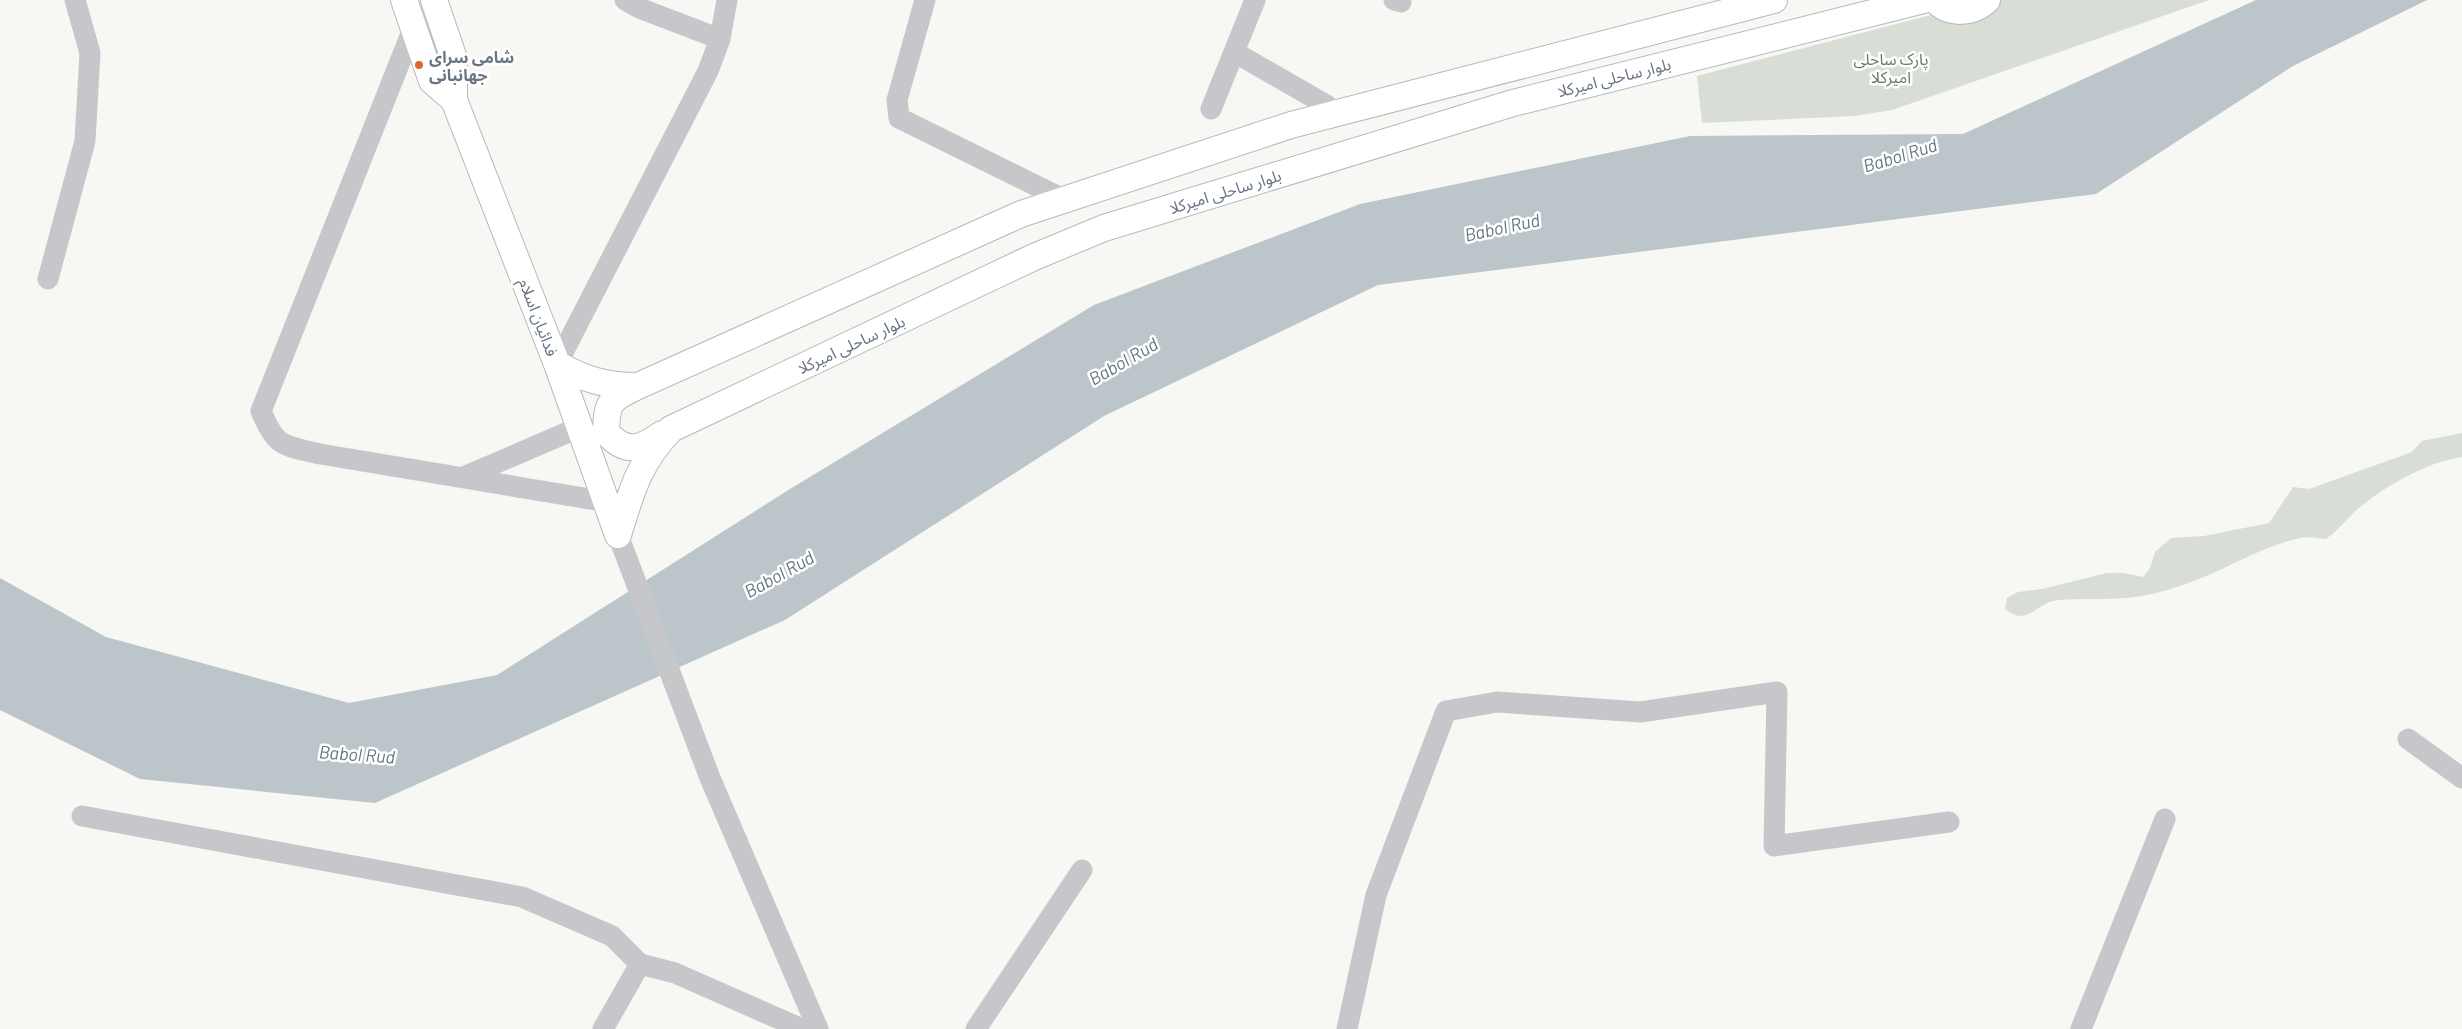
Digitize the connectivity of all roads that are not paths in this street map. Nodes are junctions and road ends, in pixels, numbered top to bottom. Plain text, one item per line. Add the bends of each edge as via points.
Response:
1 (75, 0) edge
2 (404, 0) edge
3 (434, 0) edge
4 (625, 0) edge
5 (727, 0) edge
6 (925, 0) edge
7 (1255, 0) edge
8 (1774, 0) edge
9 (1924, 0) edge
10 (1935, 0) edge
11 (1987, 0) edge
12 (413, 30) junction
13 (720, 39) junction
14 (1234, 52) junction
15 (454, 100) junction
16 (1328, 106) dead end
17 (1211, 109) dead end
18 (1065, 200) junction
19 (48, 279) dead end
20 (557, 364) junction
21 (638, 386) junction
22 (580, 427) junction
23 (671, 428) junction
24 (466, 476) junction
25 (608, 502) junction
26 (618, 535) junction
27 (2408, 739) dead end
28 (2462, 778) edge
29 (82, 816) dead end
30 (2165, 819) dead end
31 (1949, 822) dead end
32 (1082, 870) dead end
33 (640, 964) junction
34 (603, 1029) edge
35 (802, 1029) edge
36 (818, 1029) edge
37 (976, 1029) edge
38 (1347, 1029) edge
39 (2081, 1029) edge

1 - 19 street via 90,53 84,141
2 - 12 main road, فدائیان اسلام
3 - 15 main road, فدائیان اسلام via 454,60
4 - 13 street
5 - 13 street
6 - 18 street via 897,100 900,118
7 - 14 street
8 - 18 main road, بلوار ساحلی امیرکلا via 1291,125
9 - 23 main road, بلوار ساحلی امیرکلا via 1513,102 1104,228
10 - 11 main road via 1950,10 1963,11 1975,9
12 - 15 main road, فدائیان اسلام via 432,81
12 - 24 street via 262,411 270,433 284,445 320,454
13 - 20 street via 708,71
14 - 16 street
14 - 17 street
15 - 20 main road, فدائیان اسلام
18 - 21 main road, بلوار ساحلی امیرکلا via 1021,214
20 - 21 main road, بلوار ساحلی امیرکلا via 576,376 598,383
20 - 22 main road, فدائیان اسلام
21 - 23 main road via 619,395 607,408 606,432 616,443 634,449 650,443
22 - 24 street
22 - 25 main road, فدائیان اسلام
23 - 26 main road, بلوار ساحلی امیرکلا via 652,449 642,467
24 - 25 street
25 - 26 main road, فدائیان اسلام
26 - 36 street via 710,778
27 - 28 street
29 - 33 street via 522,897 612,936
30 - 39 street
31 - 38 street via 1774,846 1777,692 1640,712 1497,702 1446,711 1376,896
32 - 37 street
33 - 34 street
33 - 35 street via 675,973

